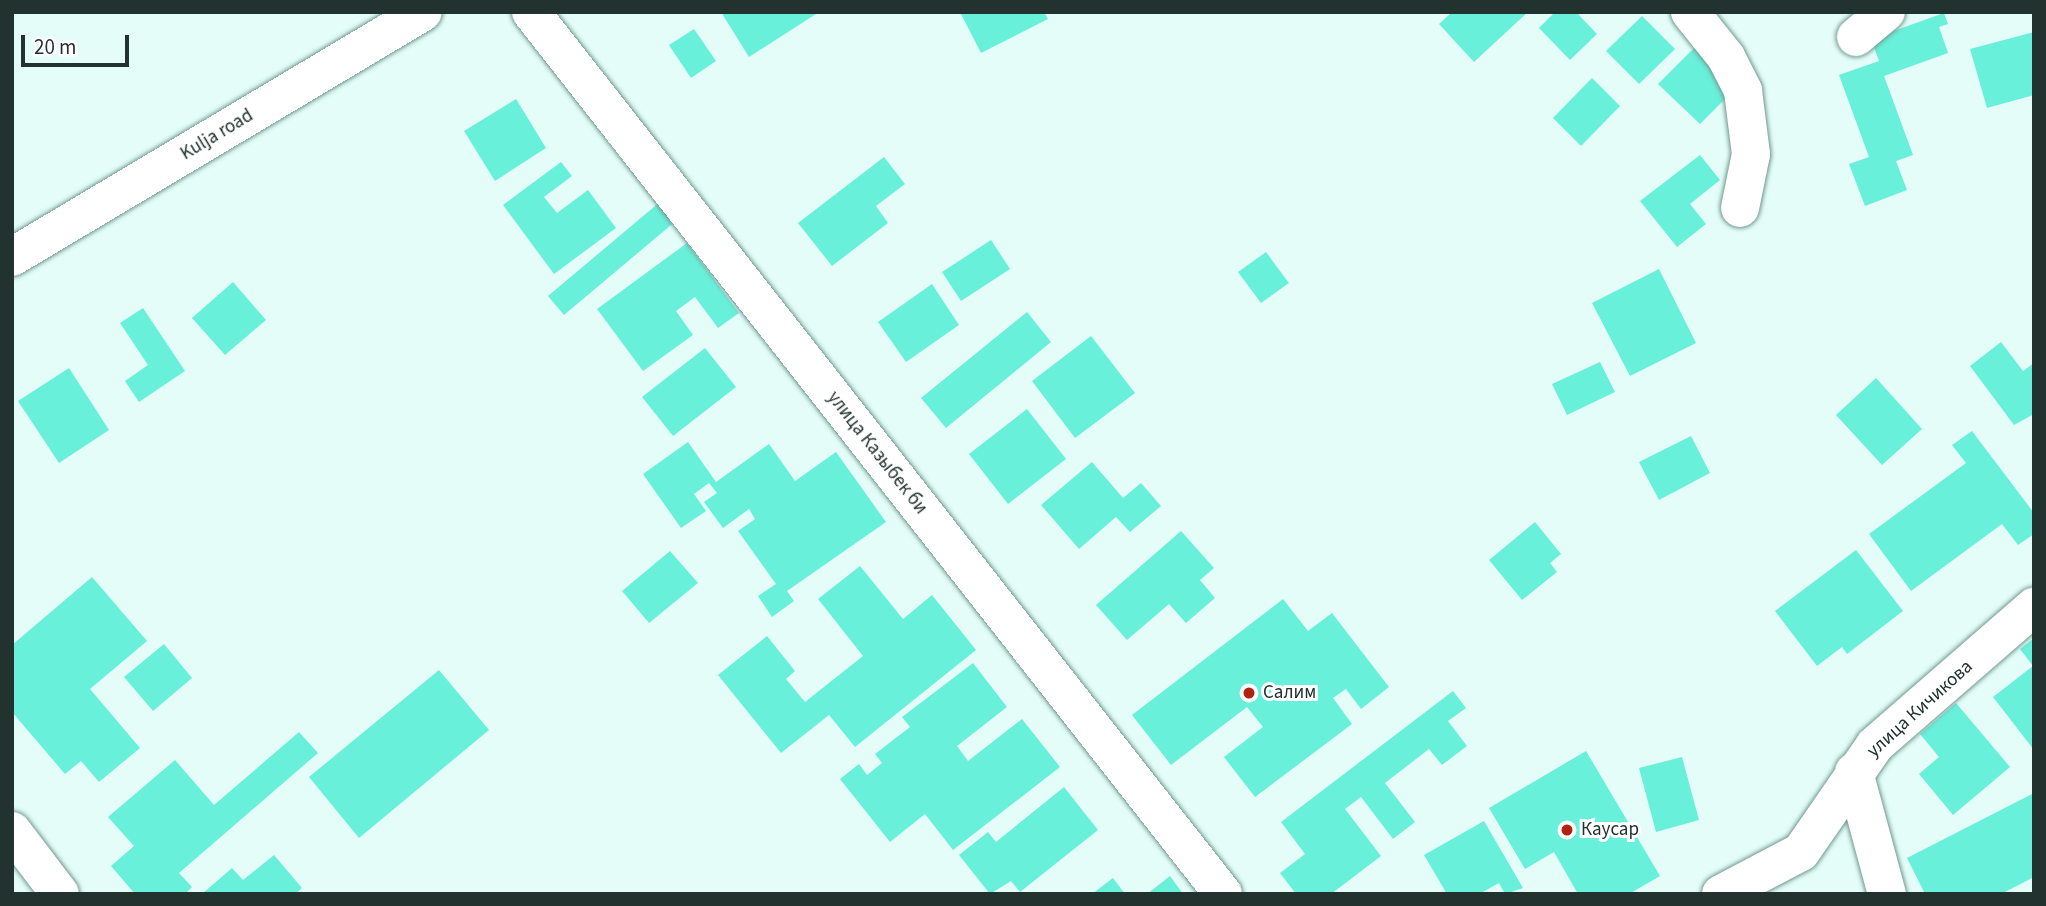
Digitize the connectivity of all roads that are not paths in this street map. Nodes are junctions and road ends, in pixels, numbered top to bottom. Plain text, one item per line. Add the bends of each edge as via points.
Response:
1 (423, 12) edge
2 (531, 12) edge
3 (1690, 12) edge
4 (1886, 12) edge
5 (1856, 37) dead end
6 (1740, 208) dead end
7 (12, 257) edge
8 (2034, 607) edge
9 (1854, 772) junction
10 (12, 831) edge
11 (60, 894) edge
12 (1223, 894) edge
13 (1721, 894) edge
14 (1887, 894) edge

1 - 7 street, Kulja road
2 - 12 street, улица Казыбек би
3 - 6 street via 1726,57 1743,91 1751,155
4 - 5 street
8 - 9 street, улица Кичикова via 1875,745
9 - 13 street, улица Кичикова via 1801,852
9 - 14 street
10 - 11 street

